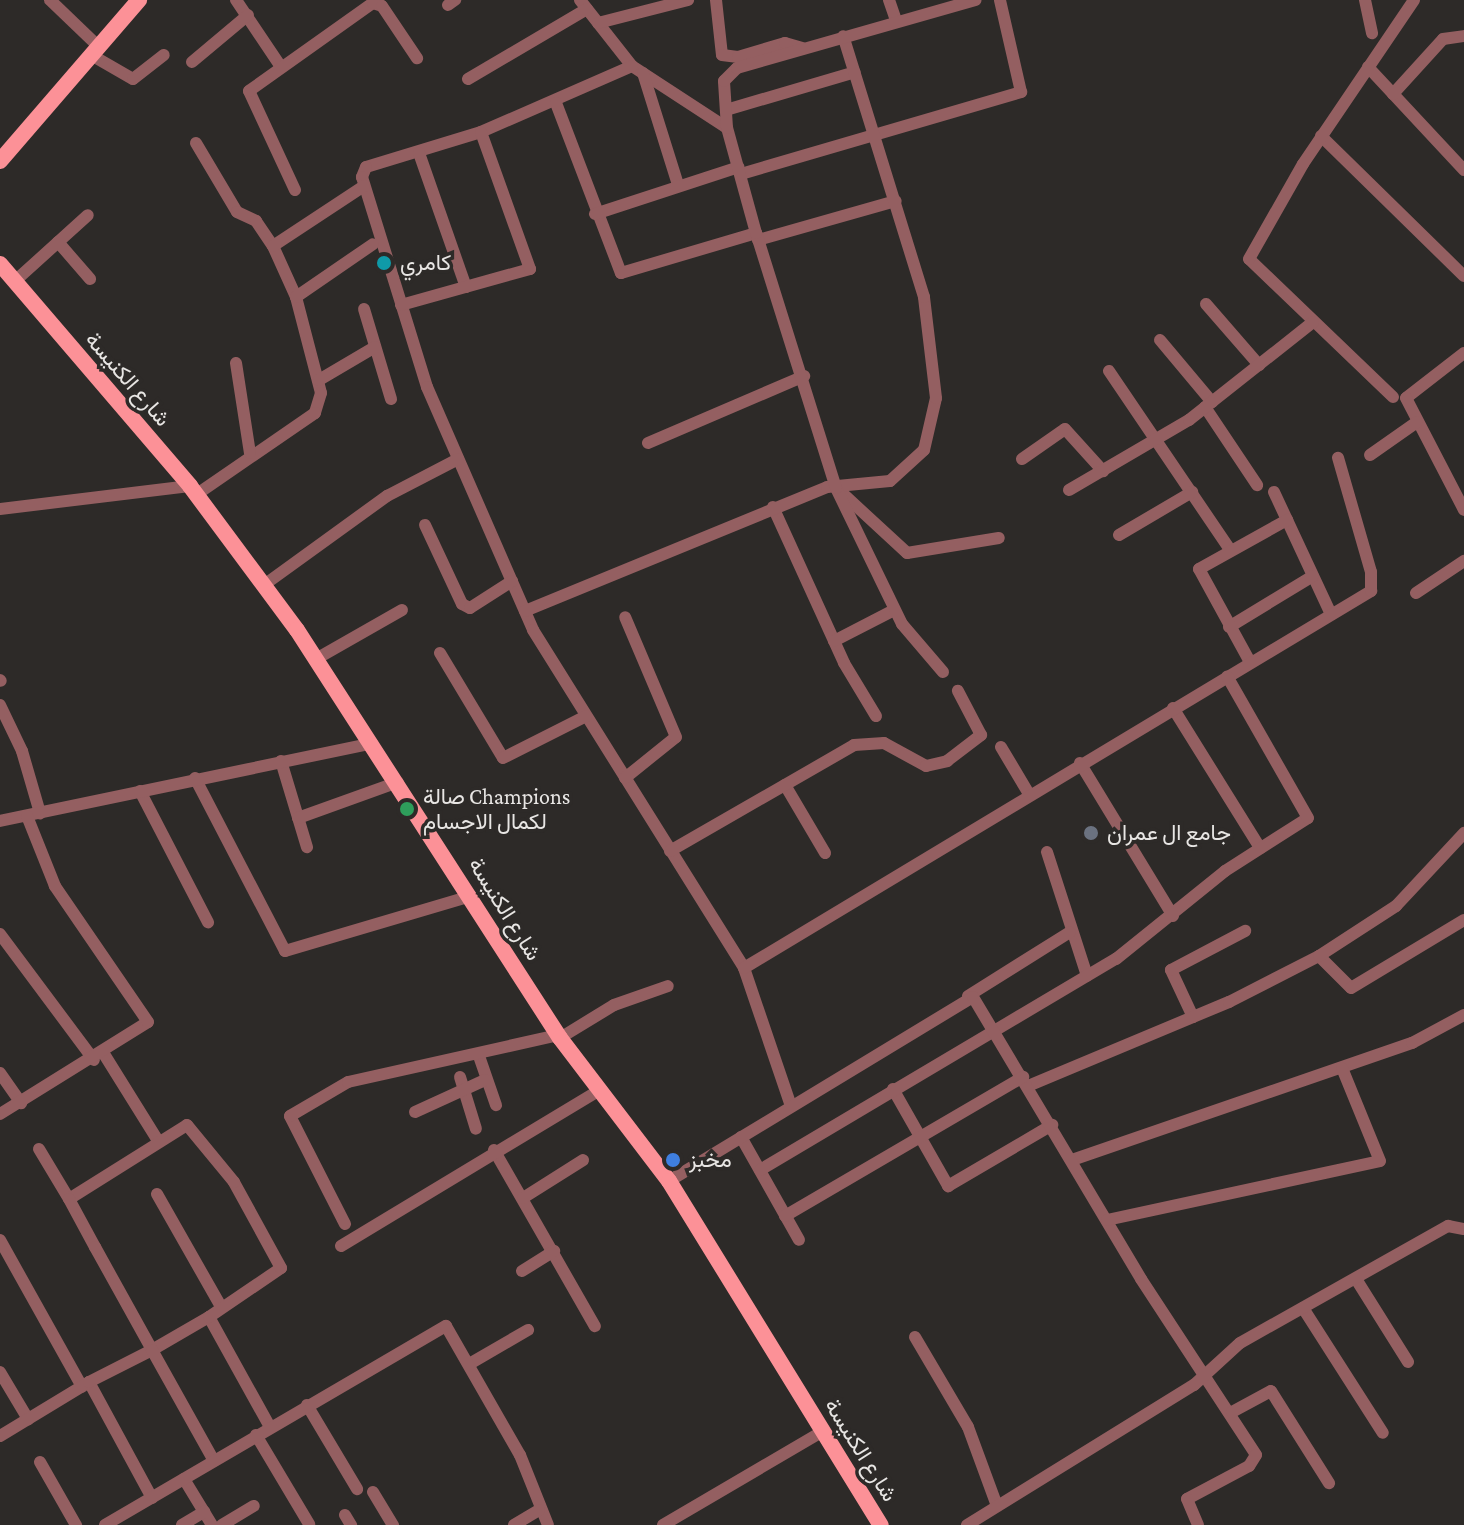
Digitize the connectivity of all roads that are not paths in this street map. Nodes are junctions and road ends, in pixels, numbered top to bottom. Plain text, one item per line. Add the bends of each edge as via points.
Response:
1 (50, 0) edge
2 (139, 0) edge
3 (236, 0) edge
4 (688, 0) edge
5 (716, 0) edge
6 (889, 0) edge
7 (975, 0) edge
8 (1000, 0) edge
9 (1365, 0) edge
10 (1414, 0) edge
11 (583, 4) edge
12 (248, 15) junction
13 (896, 20) junction
14 (598, 23) junction
15 (1372, 33) dead end
16 (843, 36) junction
17 (1464, 36) edge
18 (802, 48) junction
19 (96, 52) junction
20 (164, 55) dead end
21 (417, 58) dead end
22 (192, 62) dead end
23 (279, 64) junction
24 (1368, 67) junction
25 (637, 70) junction
26 (855, 72) junction
27 (468, 79) dead end
28 (1393, 94) junction
29 (556, 103) junction
30 (726, 110) junction
31 (727, 128) junction
32 (481, 132) junction
33 (876, 136) junction
34 (1321, 136) junction
35 (196, 143) dead end
36 (419, 153) junction
37 (0, 161) edge
38 (740, 170) junction
39 (1464, 170) edge
40 (678, 185) junction
41 (364, 186) junction
42 (295, 190) dead end
43 (896, 201) junction
44 (595, 214) junction
45 (88, 215) dead end
46 (757, 237) junction
47 (58, 242) junction
48 (373, 244) dead end
49 (273, 246) junction
50 (0, 264) edge
51 (1464, 276) edge
52 (90, 279) dead end
53 (15, 281) junction
54 (466, 287) junction
55 (296, 297) junction
56 (1206, 304) dead end
57 (401, 305) junction
58 (364, 309) dead end
59 (1313, 322) junction
60 (1160, 340) dead end
61 (375, 347) junction
62 (1464, 353) edge
63 (236, 363) dead end
64 (1259, 365) junction
65 (1109, 371) dead end
66 (804, 376) junction
67 (319, 380) junction
68 (1393, 397) dead end
69 (391, 399) dead end
70 (1209, 404) junction
71 (1417, 422) junction
72 (1158, 440) junction
73 (648, 443) dead end
74 (250, 453) junction
75 (1370, 455) dead end
76 (1338, 458) dead end
77 (458, 459) junction
78 (1022, 459) dead end
79 (1103, 471) junction
80 (1257, 485) dead end
81 (835, 486) junction
82 (194, 490) junction
83 (1069, 490) dead end
84 (1192, 492) junction
85 (1274, 492) dead end
86 (773, 507) junction
87 (0, 509) edge
88 (1464, 510) edge
89 (1287, 520) junction
90 (425, 525) dead end
91 (1119, 535) dead end
92 (999, 538) dead end
93 (1231, 551) junction
94 (1464, 561) edge
95 (1313, 576) junction
96 (512, 581) junction
97 (264, 585) junction
98 (1416, 593) dead end
99 (402, 610) dead end
100 (894, 610) junction
101 (525, 611) junction
102 (1331, 614) junction
103 (625, 617) dead end
104 (1229, 627) junction
105 (834, 641) junction
106 (440, 653) dead end
107 (316, 659) junction
108 (1250, 662) junction
109 (943, 672) dead end
110 (1227, 676) junction
111 (958, 691) dead end
112 (0, 705) edge
113 (1173, 708) junction
114 (586, 716) junction
115 (876, 716) dead end
116 (372, 743) junction
117 (1001, 747) dead end
118 (281, 761) junction
119 (1080, 763) junction
120 (195, 778) junction
121 (625, 778) junction
122 (398, 782) junction
123 (785, 785) junction
124 (140, 791) junction
125 (1029, 794) junction
126 (34, 814) junction
127 (298, 818) junction
128 (0, 821) edge
129 (1464, 833) edge
130 (307, 847) dead end
131 (1260, 848) junction
132 (670, 851) junction
133 (1047, 852) dead end
134 (825, 853) dead end
135 (471, 896) junction
136 (1173, 916) junction
137 (1464, 920) edge
138 (208, 922) dead end
139 (1245, 931) dead end
140 (1070, 932) junction
141 (0, 934) edge
142 (1319, 956) junction
143 (6, 957) edge
144 (744, 968) junction
145 (1087, 976) junction
146 (668, 986) dead end
147 (968, 996) junction
148 (1464, 1015) edge
149 (1193, 1017) junction
150 (993, 1029) junction
151 (559, 1036) junction
152 (479, 1056) junction
153 (99, 1057) junction
154 (1342, 1068) junction
155 (0, 1073) edge
156 (485, 1080) junction
157 (1026, 1082) junction
158 (461, 1084) junction
159 (893, 1089) junction
160 (598, 1091) junction
161 (21, 1103) junction
162 (496, 1105) dead end
163 (791, 1106) junction
164 (415, 1112) dead end
165 (0, 1114) edge
166 (1052, 1125) junction
167 (476, 1129) dead end
168 (741, 1137) junction
169 (920, 1138) junction
170 (157, 1139) junction
171 (39, 1149) dead end
172 (494, 1150) junction
173 (583, 1160) dead end
174 (1072, 1160) junction
175 (760, 1170) junction
176 (669, 1181) junction
177 (157, 1194) dead end
178 (523, 1198) junction
179 (69, 1199) junction
180 (785, 1216) junction
181 (1107, 1220) junction
182 (345, 1224) dead end
183 (1464, 1229) edge
184 (0, 1240) edge
185 (799, 1240) dead end
186 (341, 1246) dead end
187 (554, 1251) junction
188 (522, 1271) dead end
189 (1356, 1279) junction
190 (220, 1305) junction
191 (1303, 1308) junction
192 (209, 1317) junction
193 (595, 1326) dead end
194 (528, 1330) dead end
195 (915, 1337) dead end
196 (152, 1350) junction
197 (1408, 1362) dead end
198 (471, 1363) junction
199 (0, 1372) edge
200 (1206, 1373) junction
201 (86, 1384) junction
202 (307, 1405) junction
203 (1232, 1412) junction
204 (28, 1419) junction
205 (270, 1427) junction
206 (823, 1431) junction
207 (1383, 1433) dead end
208 (256, 1435) junction
209 (0, 1436) edge
210 (214, 1461) junction
211 (40, 1462) dead end
212 (184, 1479) junction
213 (1329, 1483) dead end
214 (357, 1489) dead end
215 (373, 1492) dead end
216 (152, 1498) junction
217 (254, 1506) dead end
218 (997, 1506) junction
219 (539, 1510) junction
220 (204, 1512) junction
221 (309, 1524) edge
222 (76, 1525) edge
223 (105, 1525) edge
224 (182, 1525) edge
225 (212, 1525) edge
226 (222, 1525) edge
227 (393, 1525) edge
228 (514, 1525) edge
229 (548, 1525) edge
230 (663, 1525) edge
231 (881, 1525) edge
232 (967, 1525) edge
233 (1198, 1525) edge

1 - 19 street
2 - 19 main road
3 - 12 street
4 - 14 street
5 - 18 street via 722,55 738,57 785,43
6 - 13 street
7 - 13 street
8 - 33 street via 1021,92
9 - 15 street
10 - 24 street
11 - 14 street
11 - 27 street
12 - 22 street
12 - 23 street
13 - 16 street
14 - 25 street
16 - 18 street
16 - 26 street
17 - 28 street via 1443,39
18 - 30 street via 726,75
19 - 20 street via 133,79
19 - 37 main road
21 - 23 street via 373,3
23 - 42 street via 247,94
24 - 28 street
24 - 34 street
25 - 29 street
25 - 31 street
25 - 40 street
26 - 30 street
26 - 33 street
28 - 39 street
29 - 32 street
29 - 44 street
30 - 31 street
31 - 38 street
32 - 36 street
32 - 54 street via 530,269
33 - 38 street
33 - 43 street
34 - 51 street
34 - 59 street via 1249,259
35 - 49 street via 237,212 256,221
36 - 41 street via 366,167
36 - 54 street
38 - 40 street
38 - 46 street
40 - 44 street
41 - 49 street
41 - 57 street
43 - 46 street
43 - 81 street via 924,297 934,414 924,450 899,474 876,485
44 - 46 street via 616,270 626,275
45 - 47 street
46 - 66 street
47 - 52 street
47 - 53 street
48 - 55 street
49 - 55 street
50 - 53 main road, شارع الكنيسة
53 - 82 main road, شارع الكنيسة
54 - 57 street
55 - 67 street
56 - 64 street
57 - 77 street
58 - 61 street
59 - 64 street
59 - 68 street
60 - 70 street
61 - 67 street
61 - 69 street
62 - 71 street via 1406,398
63 - 74 street
64 - 70 street
65 - 72 street
66 - 73 street
66 - 81 street
67 - 74 street via 317,410
70 - 72 street
70 - 80 street
71 - 75 street
71 - 88 street
72 - 79 street
72 - 84 street
74 - 82 street
76 - 102 street via 1374,584
77 - 96 street
77 - 97 street via 387,496
78 - 79 street via 1065,429
79 - 83 street
81 - 86 street
81 - 92 street via 907,553
81 - 100 street
82 - 87 street
82 - 97 main road, شارع الكنيسة
84 - 91 street
84 - 93 street
85 - 89 street
86 - 101 street
86 - 105 street
89 - 93 street
89 - 95 street
90 - 96 street via 467,607
93 - 104 street via 1199,569
94 - 98 street
95 - 102 street
95 - 104 street
96 - 101 street
97 - 107 main road, شارع الكنيسة
99 - 107 street
100 - 105 street
100 - 109 street
101 - 114 street
102 - 108 street
103 - 121 street via 676,737
104 - 108 street
105 - 115 street
106 - 114 street via 503,758
107 - 116 main road, شارع الكنيسة
108 - 110 street
110 - 113 street
110 - 131 street via 1309,813
111 - 123 street via 981,735 947,761 926,766 884,743 854,745
112 - 126 street via 22,751
113 - 119 street
113 - 131 street
114 - 121 street
116 - 118 street
116 - 122 main road, شارع الكنيسة
117 - 125 street
118 - 120 street
118 - 127 street
119 - 125 street
119 - 136 street
120 - 124 street
120 - 135 street via 285,951
121 - 132 street
122 - 127 street
122 - 135 main road, شارع الكنيسة
123 - 132 street
123 - 134 street
124 - 126 street
124 - 138 street
125 - 144 street
126 - 128 street
126 - 153 street via 55,886 148,1022
127 - 130 street
129 - 142 street via 1396,906
131 - 136 street
132 - 144 street
133 - 140 street
135 - 151 main road, شارع الكنيسة
136 - 145 street
137 - 142 street via 1351,988
139 - 149 street via 1171,970
140 - 145 street
140 - 147 street
141 - 143 street
142 - 149 street
143 - 153 street
144 - 163 street
145 - 150 street
146 - 151 street via 614,1005
147 - 150 street
147 - 163 street
148 - 154 street via 1412,1043
149 - 157 street
150 - 157 street
150 - 159 street
151 - 152 street
151 - 160 main road, شارع الكنيسة
152 - 156 street
152 - 182 street via 348,1082 290,1116
153 - 161 street
153 - 170 street
154 - 174 street
154 - 181 street via 1380,1161 1292,1185
155 - 161 street
156 - 158 street
156 - 162 street
157 - 166 street
157 - 169 street
158 - 164 street
158 - 167 street
159 - 169 street
159 - 175 street
160 - 172 street
160 - 176 main road, شارع الكنيسة
161 - 165 street
163 - 168 street
166 - 169 street via 952,1187
166 - 174 street
168 - 175 street
168 - 176 street
169 - 180 street
170 - 179 street
170 - 190 street via 183,1125 192,1130 234,1182 278,1259 278,1271
171 - 179 street
172 - 178 street
172 - 186 street
173 - 178 street
174 - 181 street
175 - 180 street
176 - 206 main road, شارع الكنيسة
177 - 190 street
178 - 187 street
179 - 196 street
180 - 185 street
181 - 200 street
183 - 189 street via 1448,1226
184 - 201 street
187 - 188 street
187 - 193 street
189 - 191 street
189 - 197 street
190 - 192 street
191 - 200 street via 1240,1343
191 - 207 street
192 - 196 street
192 - 205 street
194 - 198 street
195 - 218 street via 968,1427
196 - 201 street
196 - 210 street
198 - 202 street via 446,1326 439,1327
198 - 219 street via 534,1482
199 - 204 street
200 - 203 street
200 - 218 street
201 - 204 street
201 - 216 street
202 - 205 street
202 - 214 street
203 - 213 street via 1271,1391
203 - 233 street via 1255,1462 1187,1499
204 - 209 street
205 - 208 street
206 - 230 street
206 - 231 main road, شارع الكنيسة
208 - 210 street
208 - 221 street
210 - 212 street
211 - 222 street
212 - 216 street
212 - 220 street
215 - 227 street
216 - 223 street
217 - 226 street
218 - 232 street
219 - 228 street
219 - 229 street
220 - 224 street
220 - 225 street

